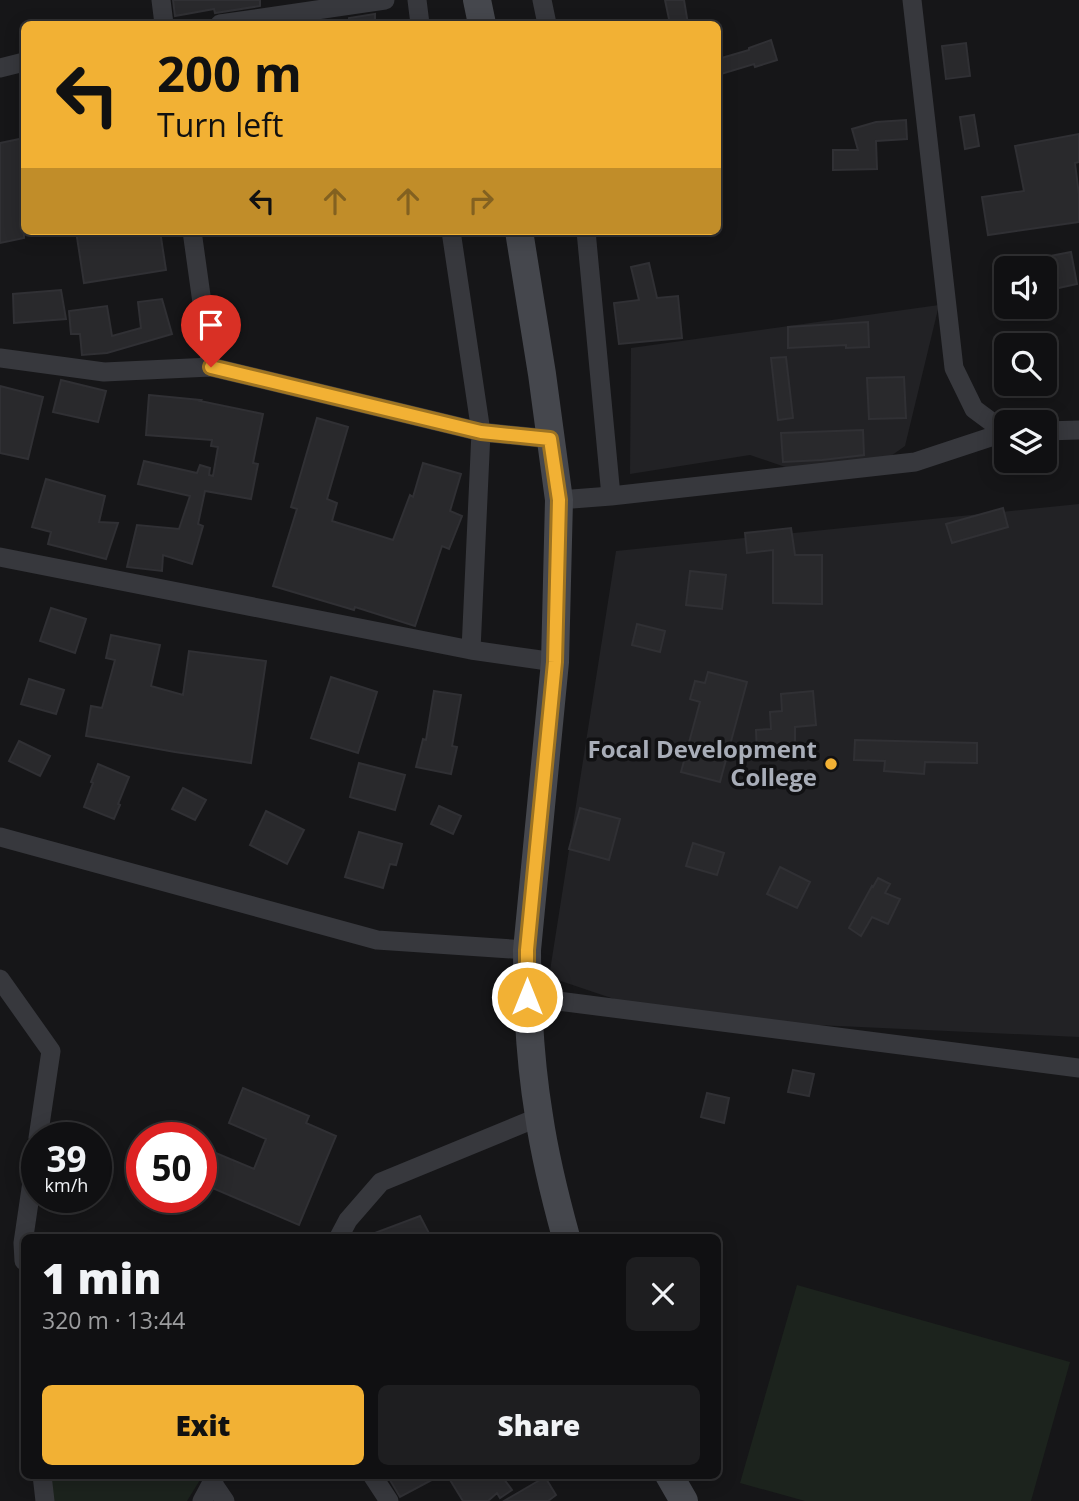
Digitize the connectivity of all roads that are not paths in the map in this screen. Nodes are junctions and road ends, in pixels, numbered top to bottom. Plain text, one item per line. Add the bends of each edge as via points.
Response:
1 (161, 0) edge
2 (385, 0) edge
3 (416, 0) edge
4 (477, 0) edge
5 (542, 0) edge
6 (912, 0) edge
7 (164, 21) edge
8 (241, 21) edge
9 (420, 21) edge
10 (481, 21) edge
11 (546, 21) edge
12 (21, 63) edge
13 (0, 68) edge
14 (193, 235) edge
15 (452, 235) edge
16 (520, 235) edge
17 (586, 235) edge
18 (0, 358) edge
19 (211, 367) junction
20 (994, 423) edge
21 (1079, 430) edge
22 (1057, 431) edge
23 (481, 432) junction
24 (994, 436) edge
25 (550, 439) junction
26 (611, 496) junction
27 (559, 500) junction
28 (0, 557) edge
29 (471, 650) junction
30 (555, 662) junction
31 (0, 837) edge
32 (527, 950) junction
33 (0, 979) edge
34 (527, 997) junction
35 (1079, 1068) edge
36 (539, 1117) junction
37 (40, 1122) edge
38 (27, 1213) edge
39 (24, 1234) edge
40 (341, 1234) edge
41 (565, 1234) edge
42 (42, 1479) edge
43 (214, 1479) edge
44 (375, 1479) edge
45 (671, 1479) edge
46 (45, 1501) edge
47 (202, 1501) edge
48 (225, 1501) edge
49 (389, 1501) edge
50 (684, 1501) edge

1 - 7 street
2 - 8 street
3 - 9 street
4 - 10 main road
5 - 11 street
6 - 20 street via 954,368 974,409
12 - 13 street
14 - 19 street
15 - 23 street
16 - 25 main road
17 - 26 street
18 - 19 street via 103,372
19 - 23 street
21 - 22 street
23 - 25 street
23 - 29 street
24 - 26 street via 915,461
25 - 27 main road
26 - 27 street
27 - 30 main road
28 - 29 street
29 - 30 street
30 - 32 main road
31 - 32 street via 377,940
32 - 34 main road
33 - 37 street via 51,1051
34 - 35 street
34 - 36 main road
36 - 40 street via 381,1182
36 - 41 main road
38 - 39 street
42 - 46 street
43 - 47 street
43 - 48 street
44 - 49 street
45 - 50 main road

